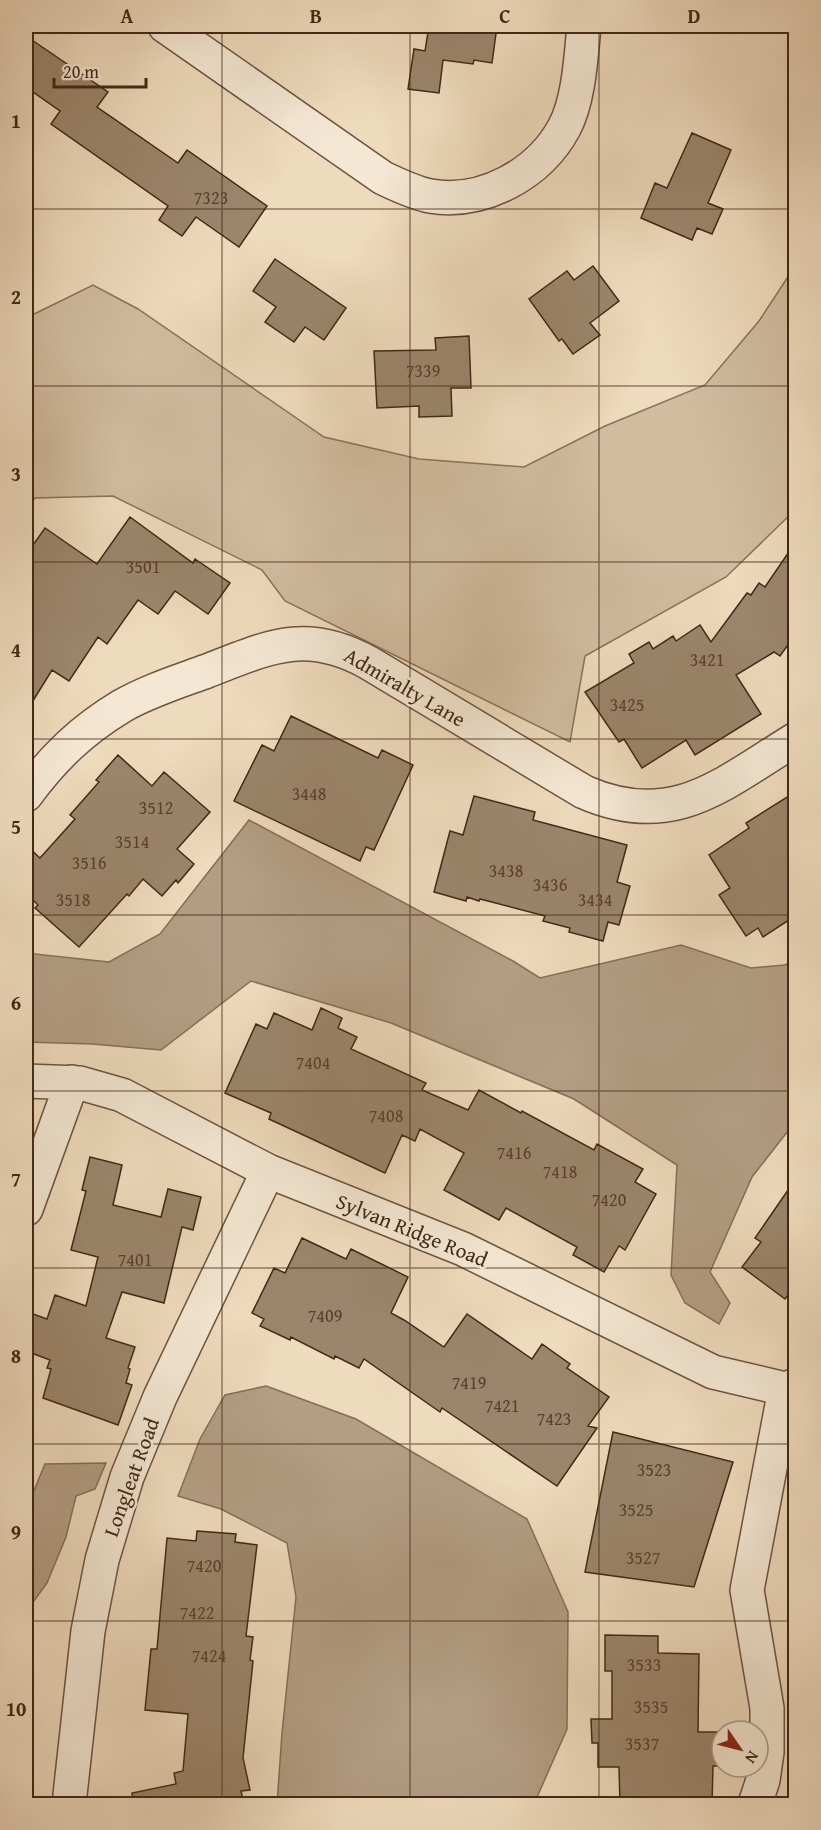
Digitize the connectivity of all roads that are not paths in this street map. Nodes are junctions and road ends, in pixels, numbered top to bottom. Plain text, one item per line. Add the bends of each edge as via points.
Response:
1 (165, 26) edge
2 (584, 26) edge
3 (795, 739) edge
4 (26, 795) edge
5 (26, 1081) edge
6 (72, 1082) junction
7 (268, 1172) junction
8 (26, 1209) edge
9 (790, 1387) edge
10 (69, 1804) edge
11 (755, 1804) edge

1 - 2 street via 383,178 437,196 468,196 503,186 542,159 564,127 573,104
3 - 4 street, Admiralty Lane via 697,798 669,806 624,806 584,792 349,652 316,644 281,645 165,686 124,705 64,749
5 - 6 street, Sylvan Ridge Road
6 - 7 street, Sylvan Ridge Road via 97,1086 139,1102
6 - 8 street
7 - 9 street, Sylvan Ridge Road via 463,1249 713,1372
7 - 10 street, Longleat Road via 160,1397 124,1488 102,1560 88,1630
9 - 11 street via 747,1590 767,1708 767,1752

